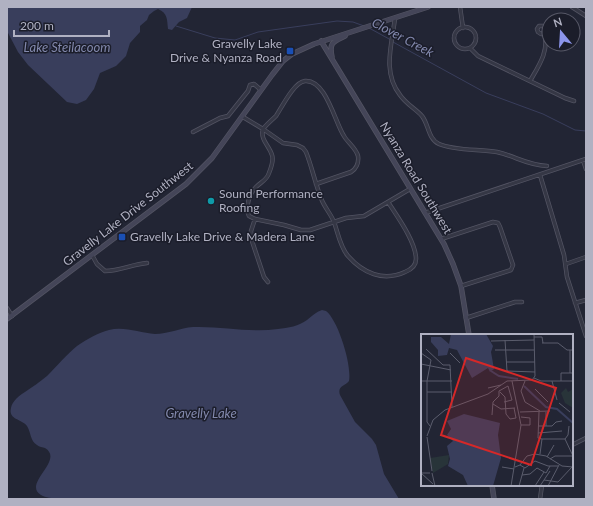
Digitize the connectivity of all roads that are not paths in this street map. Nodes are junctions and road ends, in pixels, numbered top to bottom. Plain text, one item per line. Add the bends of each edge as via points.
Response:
1 (428, 7) edge
2 (460, 7) edge
3 (572, 7) edge
4 (586, 16) edge
5 (395, 18) junction
6 (463, 28) junction
7 (354, 31) junction
8 (321, 41) junction
9 (470, 48) junction
10 (544, 52) edge
11 (333, 61) junction
12 (530, 81) junction
13 (261, 90) junction
14 (574, 101) dead end
15 (243, 117) junction
16 (263, 129) junction
17 (193, 132) dead end
18 (585, 160) edge
19 (547, 166) dead end
20 (586, 169) edge
21 (540, 175) junction
22 (316, 184) junction
23 (410, 189) junction
24 (388, 202) junction
25 (425, 213) junction
26 (254, 219) junction
27 (334, 222) junction
28 (441, 239) junction
29 (92, 254) junction
30 (586, 257) edge
31 (147, 263) dead end
32 (566, 264) junction
33 (268, 282) dead end
34 (461, 286) junction
35 (586, 300) edge
36 (522, 302) dead end
37 (575, 303) junction
38 (7, 308) edge
39 (12, 316) junction
40 (466, 318) junction
41 (7, 319) edge
42 (469, 334) edge
43 (586, 336) edge
44 (586, 438) edge
45 (573, 444) edge
46 (492, 486) edge
47 (542, 486) edge
48 (494, 499) edge
49 (540, 499) edge

1 - 5 main road, Gravelly Lake Drive Southwest
2 - 6 street
3 - 4 street
5 - 7 main road, Gravelly Lake Drive Southwest
5 - 19 street via 390,46 390,67 395,88 408,105 423,117 436,142 444,146 498,153 538,166
6 - 9 street via 470,29 475,34 476,41
6 - 9 street via 457,31 454,38 456,44 462,49
7 - 8 main road, Gravelly Lake Drive Southwest
7 - 11 main road via 332,44
8 - 11 main road, Nyanza Road Southwest
8 - 13 main road, Gravelly Lake Drive Southwest via 303,48 286,59
9 - 12 street via 478,56
10 - 12 street
11 - 23 main road, Nyanza Road Southwest
12 - 14 street
13 - 15 main road, Gravelly Lake Drive Southwest
13 - 17 street via 254,84 250,85 228,116
15 - 16 street
15 - 29 main road, Gravelly Lake Drive Southwest via 212,158 186,184
16 - 22 street via 282,143 303,148
16 - 22 street via 296,86 305,81 316,85 330,105 344,136 356,151 358,160 351,172
16 - 26 street via 262,136 272,160 267,178 256,187 249,200 248,214
18 - 20 street
18 - 21 street
21 - 25 street
21 - 32 street
22 - 27 street
23 - 24 street
23 - 25 main road, Nyanza Road Southwest
24 - 27 street via 364,216
24 - 27 street via 408,233 415,253 416,261 411,269 404,273 381,277 352,260 346,254
25 - 28 main road, Nyanza Road Southwest
26 - 27 street via 306,231
26 - 33 street via 252,241
28 - 34 main road, Nyanza Road Southwest
28 - 34 street via 492,222 496,222 500,227 513,268
29 - 31 street via 96,264 105,271
29 - 39 main road, Gravelly Lake Drive Southwest
30 - 32 street
32 - 37 street
34 - 40 main road, Nyanza Road Southwest
35 - 37 street
36 - 40 street
37 - 43 street
38 - 39 street
39 - 41 main road, Gravelly Lake Drive Southwest
40 - 42 main road, Nyanza Road Southwest
44 - 45 street
46 - 48 main road
47 - 49 street

